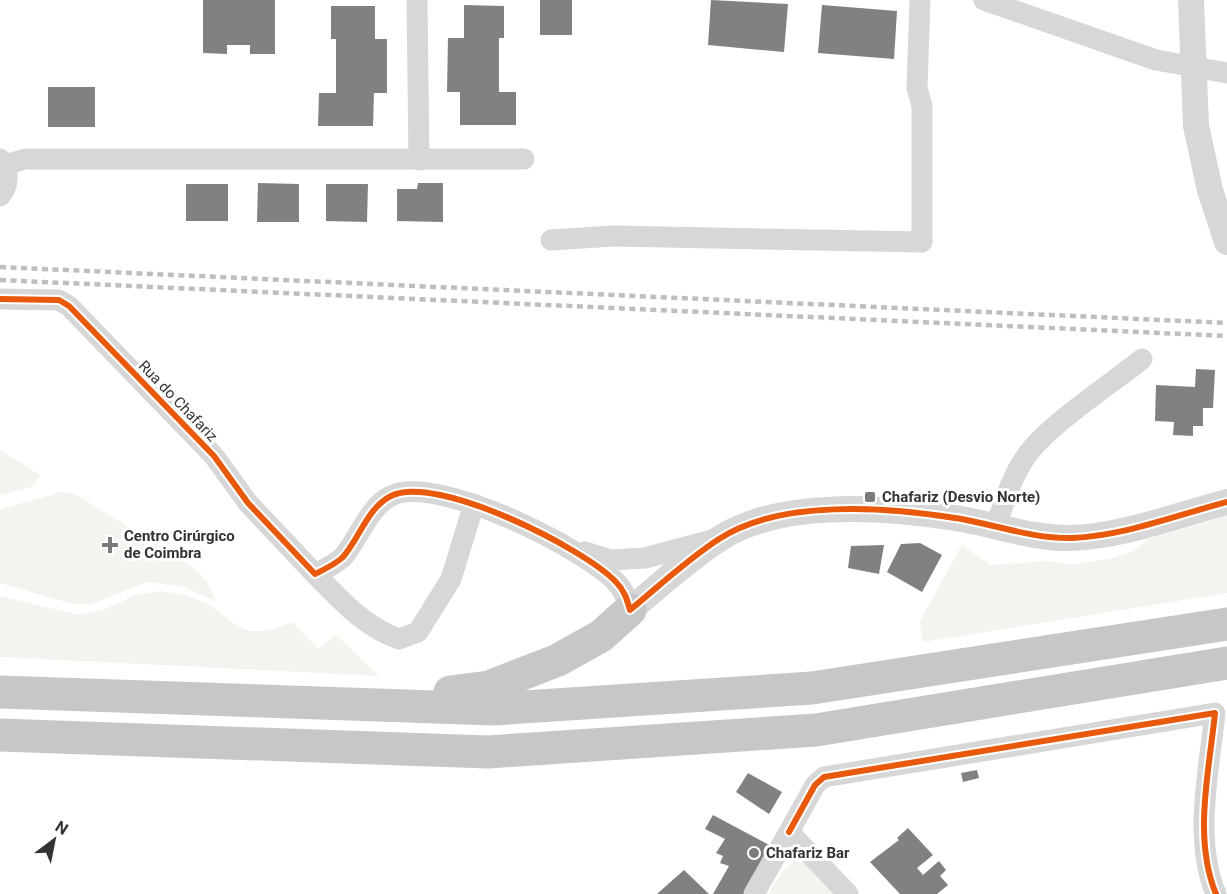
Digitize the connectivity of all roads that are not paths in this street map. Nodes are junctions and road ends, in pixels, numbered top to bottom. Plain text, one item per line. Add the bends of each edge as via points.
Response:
1 (417, 0) edge
2 (920, 0) edge
3 (984, 0) edge
4 (1191, 0) edge
5 (1227, 73) edge
6 (524, 159) dead end
7 (418, 160) junction
8 (2, 162) edge
9 (0, 196) edge
10 (551, 240) dead end
11 (1227, 242) edge
12 (0, 299) edge
13 (1142, 359) dead end
14 (1227, 502) edge
15 (474, 504) junction
16 (996, 526) junction
17 (720, 538) junction
18 (570, 548) junction
19 (315, 573) junction
20 (630, 610) junction
21 (1227, 624) edge
22 (1227, 663) edge
23 (0, 692) edge
24 (372, 705) junction
25 (0, 735) edge
26 (789, 832) junction
27 (754, 894) edge
28 (848, 894) edge
29 (1216, 894) edge

1 - 7 street
2 - 10 street via 917,88 922,106 922,242 614,236
3 - 5 street via 1156,60
4 - 11 street via 1196,126
6 - 7 street
7 - 8 street
8 - 9 street via 8,183
12 - 19 street, Rua do Chafariz via 59,300 69,306 214,456 248,502
13 - 16 street via 1044,437 1025,458 1007,492
14 - 16 street via 1102,536 1042,536
15 - 18 street
15 - 19 street via 413,492 391,496 374,511 342,558
15 - 19 street, Rua do Chafariz via 451,579 418,632 399,639 378,631 355,615
16 - 17 street via 955,518 831,510 751,523
17 - 18 street via 634,559 611,560
17 - 20 street
18 - 20 street via 615,580 626,595
20 - 24 highway via 601,636 523,675 489,687 441,693 411,691
21 - 24 highway via 812,688 494,709
22 - 25 highway via 816,730 488,752
23 - 24 highway
26 - 27 street
26 - 28 street
26 - 29 street via 815,785 824,777 1215,713 1203,841 1206,871

